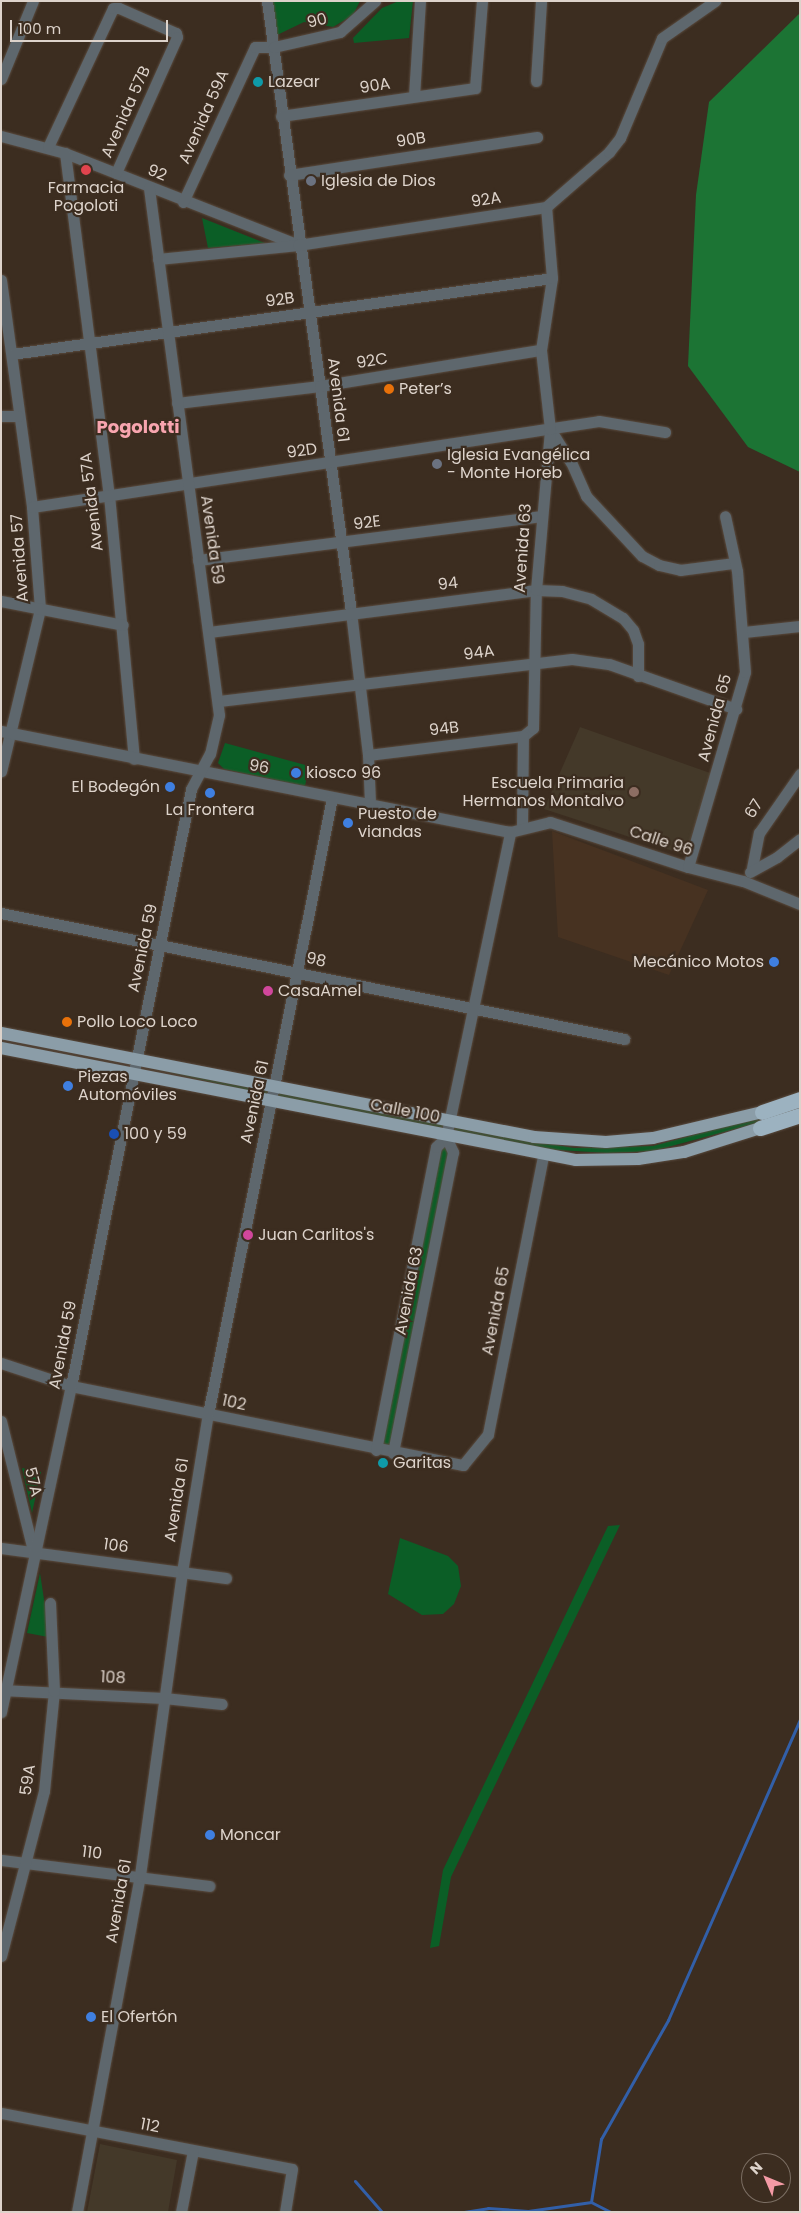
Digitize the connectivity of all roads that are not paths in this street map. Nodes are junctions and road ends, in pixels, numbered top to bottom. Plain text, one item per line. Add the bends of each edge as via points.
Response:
1 (33, 1) edge
2 (267, 1) edge
3 (375, 1) edge
4 (420, 1) edge
5 (482, 1) edge
6 (541, 1) edge
7 (715, 1) edge
8 (255, 47) joint
9 (274, 47) junction
10 (1, 79) edge
11 (536, 81) dead end
12 (414, 96) junction
13 (281, 116) junction
14 (1, 136) edge
15 (537, 137) dead end
16 (48, 147) junction
17 (65, 153) junction
18 (116, 173) junction
19 (289, 175) junction
20 (149, 188) junction
21 (183, 202) junction
22 (546, 207) junction
23 (298, 245) junction
24 (158, 259) junction
25 (552, 278) junction
26 (1, 280) edge
27 (310, 312) junction
28 (167, 332) junction
29 (88, 342) junction
30 (542, 350) junction
31 (12, 354) junction
32 (320, 386) junction
33 (176, 403) junction
34 (1, 416) edge
35 (18, 416) junction
36 (550, 429) junction
37 (665, 432) dead end
38 (329, 463) junction
39 (188, 483) junction
40 (108, 495) junction
41 (32, 507) junction
42 (540, 516) junction
43 (725, 516) dead end
44 (341, 542) junction
45 (198, 560) junction
46 (733, 563) junction
47 (536, 590) junction
48 (1, 601) edge
49 (40, 610) junction
50 (351, 612) junction
51 (123, 625) junction
52 (800, 626) edge
53 (209, 632) junction
54 (744, 632) junction
55 (534, 662) junction
56 (638, 676) junction
57 (358, 686) junction
58 (219, 701) junction
59 (736, 709) junction
60 (5, 732) edge
61 (523, 736) junction
62 (368, 755) junction
63 (134, 759) junction
64 (1, 771) edge
65 (199, 772) junction
66 (800, 774) edge
67 (332, 798) junction
68 (370, 803) junction
69 (522, 827) junction
70 (510, 832) junction
71 (800, 839) edge
72 (688, 867) junction
73 (752, 868) junction
74 (743, 881) junction
75 (800, 904) edge
76 (1, 914) edge
77 (159, 946) junction
78 (298, 973) junction
79 (472, 1010) junction
80 (1, 1033) edge
81 (624, 1039) dead end
82 (1, 1048) edge
83 (136, 1059) junction
84 (134, 1073) junction
85 (275, 1085) junction
86 (800, 1099) edge
87 (272, 1102) junction
88 (762, 1112) joint
89 (800, 1115) edge
90 (448, 1118) junction
91 (760, 1128) joint
92 (446, 1137) junction
93 (543, 1156) junction
94 (1, 1362) edge
95 (71, 1386) junction
96 (208, 1414) junction
97 (1, 1422) edge
98 (376, 1450) junction
99 (393, 1453) junction
100 (463, 1466) joint
101 (1, 1548) edge
102 (34, 1551) junction
103 (182, 1572) junction
104 (226, 1578) dead end
105 (50, 1603) dead end
106 (3, 1690) edge
107 (54, 1691) junction
108 (164, 1698) junction
109 (222, 1704) dead end
110 (1, 1712) edge
111 (1, 1860) edge
112 (28, 1862) junction
113 (140, 1875) junction
114 (209, 1886) dead end
115 (1, 1956) edge
116 (1, 2113) edge
117 (93, 2132) junction
118 (193, 2151) junction
119 (76, 2212) edge
120 (181, 2212) edge
121 (285, 2212) edge

1 - 10 street
2 - 9 street, Avenida 61
3 - 9 street, 90 via 340,32
4 - 12 street
5 - 12 street, 90A via 474,88
6 - 11 street
7 - 22 street via 662,38 620,138 609,152
8 - 9 street, 90
8 - 21 street, Avenida 59A
9 - 13 street, Avenida 61
12 - 13 street, 90A
13 - 19 street, Avenida 61
14 - 16 street, 92
15 - 19 street, 90B
16 - 17 street, 92
16 - 18 street, Avenida 57B via 113,8 120,8 176,33 176,37
17 - 18 street, 92
17 - 29 street, Avenida 57A
18 - 20 street, 92
19 - 23 street, Avenida 61
20 - 21 street, 92
20 - 24 street, Avenida 59
21 - 23 street, 92
22 - 23 street, 92A
22 - 25 street, Avenida 63
23 - 24 street, 92A
23 - 27 street, Avenida 61
24 - 28 street, Avenida 59
25 - 27 street, 92B
25 - 30 street, Avenida 63
26 - 31 street, Avenida 57
27 - 28 street, 92B
27 - 32 street, Avenida 61
28 - 29 street, 92B
28 - 33 street, Avenida 59
29 - 31 street, 92B
29 - 40 street, Avenida 57A
30 - 32 street, 92C
30 - 36 street, Avenida 63
31 - 35 street, Avenida 57
32 - 33 street, 92C
32 - 38 street, Avenida 61
33 - 39 street, Avenida 59
34 - 35 street
35 - 41 street, Avenida 57
36 - 37 street, 92D via 599,422
36 - 38 street, 92D
36 - 42 street, Avenida 63
36 - 46 street via 571,462 586,496 642,556 659,565 680,570
38 - 39 street, 92D
38 - 44 street, Avenida 61
39 - 40 street, 92D
39 - 45 street, Avenida 59
40 - 41 street, 92D
40 - 51 street, Avenida 57A
41 - 49 street, Avenida 57
42 - 44 street, 92E
42 - 47 street, Avenida 63
43 - 46 street, Avenida 65
44 - 45 street, 92E
44 - 50 street, Avenida 61
45 - 53 street, Avenida 59
46 - 54 street, Avenida 65
47 - 50 street, 94
47 - 55 street, Avenida 63
47 - 56 street, 94 via 580,595 623,618 633,630 638,644
48 - 49 street
49 - 51 street
49 - 60 street, Avenida 57
50 - 53 street, 94
50 - 57 street, Avenida 61
51 - 63 street, Avenida 57A
52 - 54 street
53 - 58 street, Avenida 59
54 - 59 street, Avenida 65 via 744,672
55 - 56 street, 94A via 589,660
55 - 57 street, 94A
55 - 61 street, Avenida 63 via 533,728
56 - 59 street, 94A
57 - 58 street, 94A
57 - 62 street, Avenida 61
58 - 65 street, Avenida 59 via 217,733
59 - 72 street, Avenida 65
60 - 63 street, 96
60 - 64 street, Avenida 57
61 - 62 street, 94B
61 - 69 street, Avenida 63
62 - 68 street, Avenida 61
63 - 65 street, 96
65 - 67 street, 96
65 - 77 street, Avenida 59 via 191,789
66 - 73 street, 67 via 758,833
67 - 68 street, 96
67 - 78 street, Avenida 61
68 - 70 street, 96
69 - 70 street, Calle 96
69 - 72 street, Calle 96 via 550,822
70 - 79 street, Avenida 63
71 - 73 street via 777,857
72 - 74 street, Calle 96
73 - 74 street
74 - 75 street, Calle 96
76 - 77 street, 98
77 - 78 street, 98
77 - 83 street, Avenida 59
78 - 79 street, 98
78 - 85 street, Avenida 61
79 - 81 street, 98
79 - 90 street, Avenida 63
80 - 83 main road, Calle 100
82 - 84 main road, Calle 100
83 - 84 street, Avenida 59
83 - 85 main road, Calle 100
84 - 87 main road, Calle 100
84 - 95 street, Avenida 59
85 - 87 street, Avenida 61
85 - 90 main road, Calle 100
86 - 88 highway, Calle 100
87 - 92 main road, Calle 100
87 - 96 street, Avenida 61
88 - 90 main road, Calle 100 via 669,1135 606,1142 534,1137
89 - 91 highway, Calle 100
90 - 92 street, Avenida 63
91 - 93 main road, Calle 100 via 684,1152 638,1159 576,1160
92 - 93 main road, Calle 100
92 - 98 street, Avenida 63 via 436,1147
92 - 99 street, Avenida 63 via 453,1152
93 - 100 street, Avenida 65 via 488,1434
94 - 95 street, 102
95 - 96 street, 102
95 - 102 street, Avenida 59
96 - 98 street, 102
96 - 103 street, Avenida 61
97 - 102 street, 57A
98 - 99 street, 102
99 - 100 street, 102
101 - 102 street, 106
102 - 103 street, 106
102 - 106 street, Avenida 59
103 - 104 street, 106
103 - 108 street, Avenida 61
105 - 107 street, 59A
106 - 107 street, 108
106 - 110 street, Avenida 59
107 - 108 street, 108
107 - 112 street, 59A via 44,1791
108 - 109 street, 108
108 - 113 street, Avenida 61
111 - 112 street, 110
112 - 113 street, 110
112 - 115 street, 59A
113 - 114 street, 110
113 - 117 street, Avenida 61
116 - 117 street, 112
117 - 118 street, 112
117 - 119 street, Avenida 61
118 - 120 street
118 - 121 street, 112 via 292,2169

